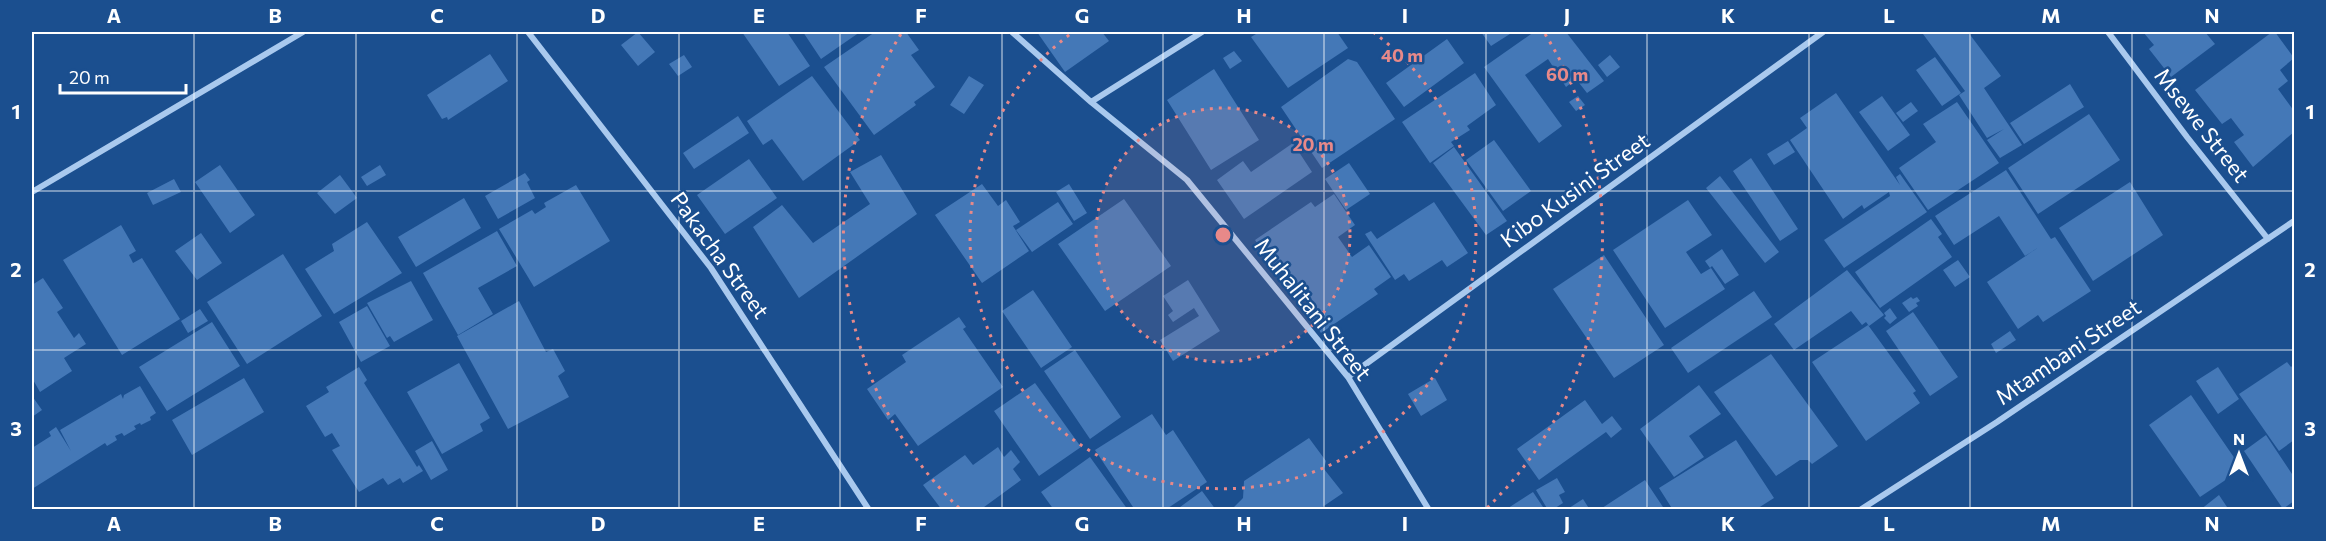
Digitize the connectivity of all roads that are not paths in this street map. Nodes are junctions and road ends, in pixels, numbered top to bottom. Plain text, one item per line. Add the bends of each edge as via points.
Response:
1 (303, 32) edge
2 (528, 32) edge
3 (1012, 32) edge
4 (1202, 32) edge
5 (1823, 32) edge
6 (2108, 32) edge
7 (1090, 102) junction
8 (32, 192) edge
9 (2295, 221) edge
10 (2268, 239) junction
11 (1348, 377) junction
12 (869, 510) edge
13 (1429, 510) edge
14 (1860, 510) edge

1 - 8 street
2 - 12 street, Pakacha Street via 711,268
3 - 7 street, Muhalitani Street
4 - 7 street
5 - 11 street, Kibo Kusini Street
6 - 10 street, Msewe Street
7 - 11 street, Muhalitani Street via 1187,180
9 - 10 street, Mtambani Street
10 - 14 street, Mtambani Street
11 - 13 street, Muhalitani Street

